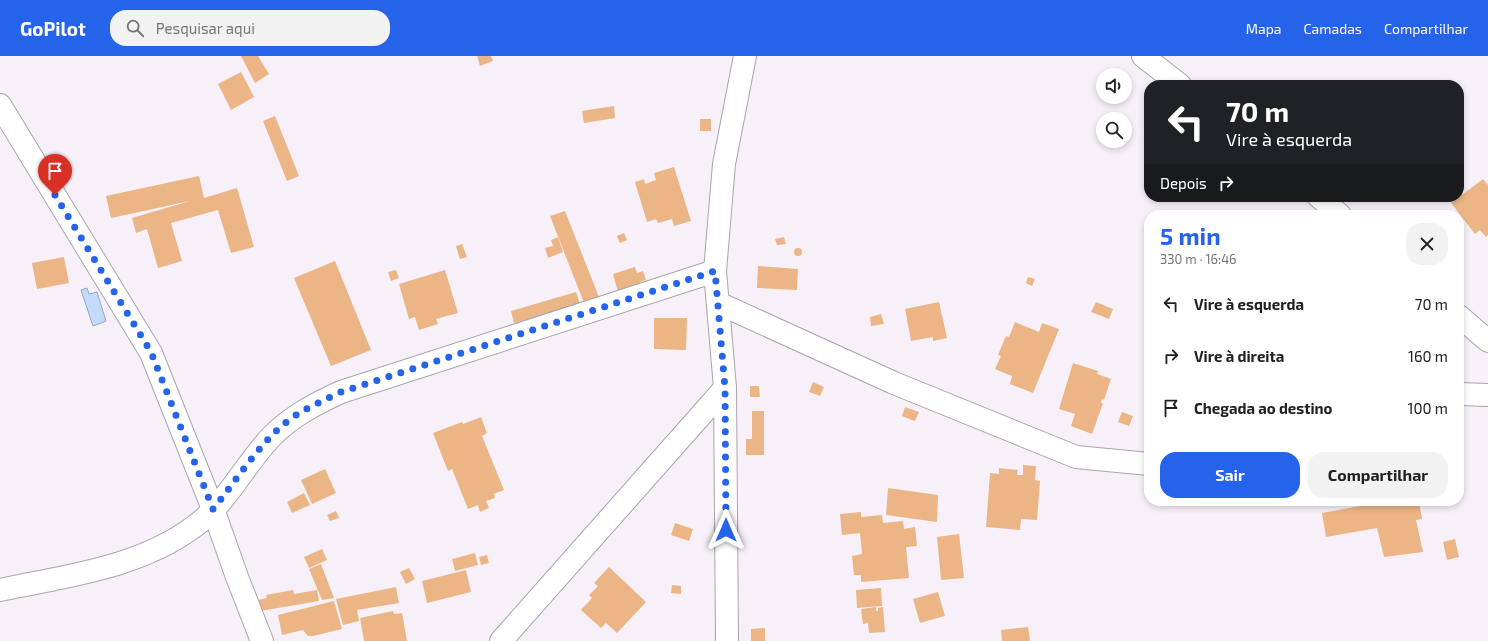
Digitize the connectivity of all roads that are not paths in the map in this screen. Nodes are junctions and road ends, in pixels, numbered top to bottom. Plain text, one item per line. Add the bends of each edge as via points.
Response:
1 (745, 56) edge
2 (1143, 56) edge
3 (1174, 80) edge
4 (0, 105) edge
5 (1325, 202) edge
6 (1334, 210) edge
7 (715, 271) junction
8 (718, 303) junction
9 (1464, 320) edge
10 (1488, 341) edge
11 (725, 388) junction
12 (1464, 394) edge
13 (1488, 394) edge
14 (1144, 464) edge
15 (213, 509) junction
16 (0, 590) edge
17 (262, 641) edge
18 (501, 641) edge
19 (727, 641) edge

1 - 7 street via 724,164
2 - 3 street
4 - 15 street via 151,352
5 - 6 street
7 - 8 street
7 - 15 street via 341,392 307,408 271,437
8 - 11 street
8 - 14 street via 894,383 1076,457
9 - 10 street
11 - 18 street
11 - 19 street
12 - 13 street
15 - 16 street via 196,526 148,553 104,568
15 - 17 street

